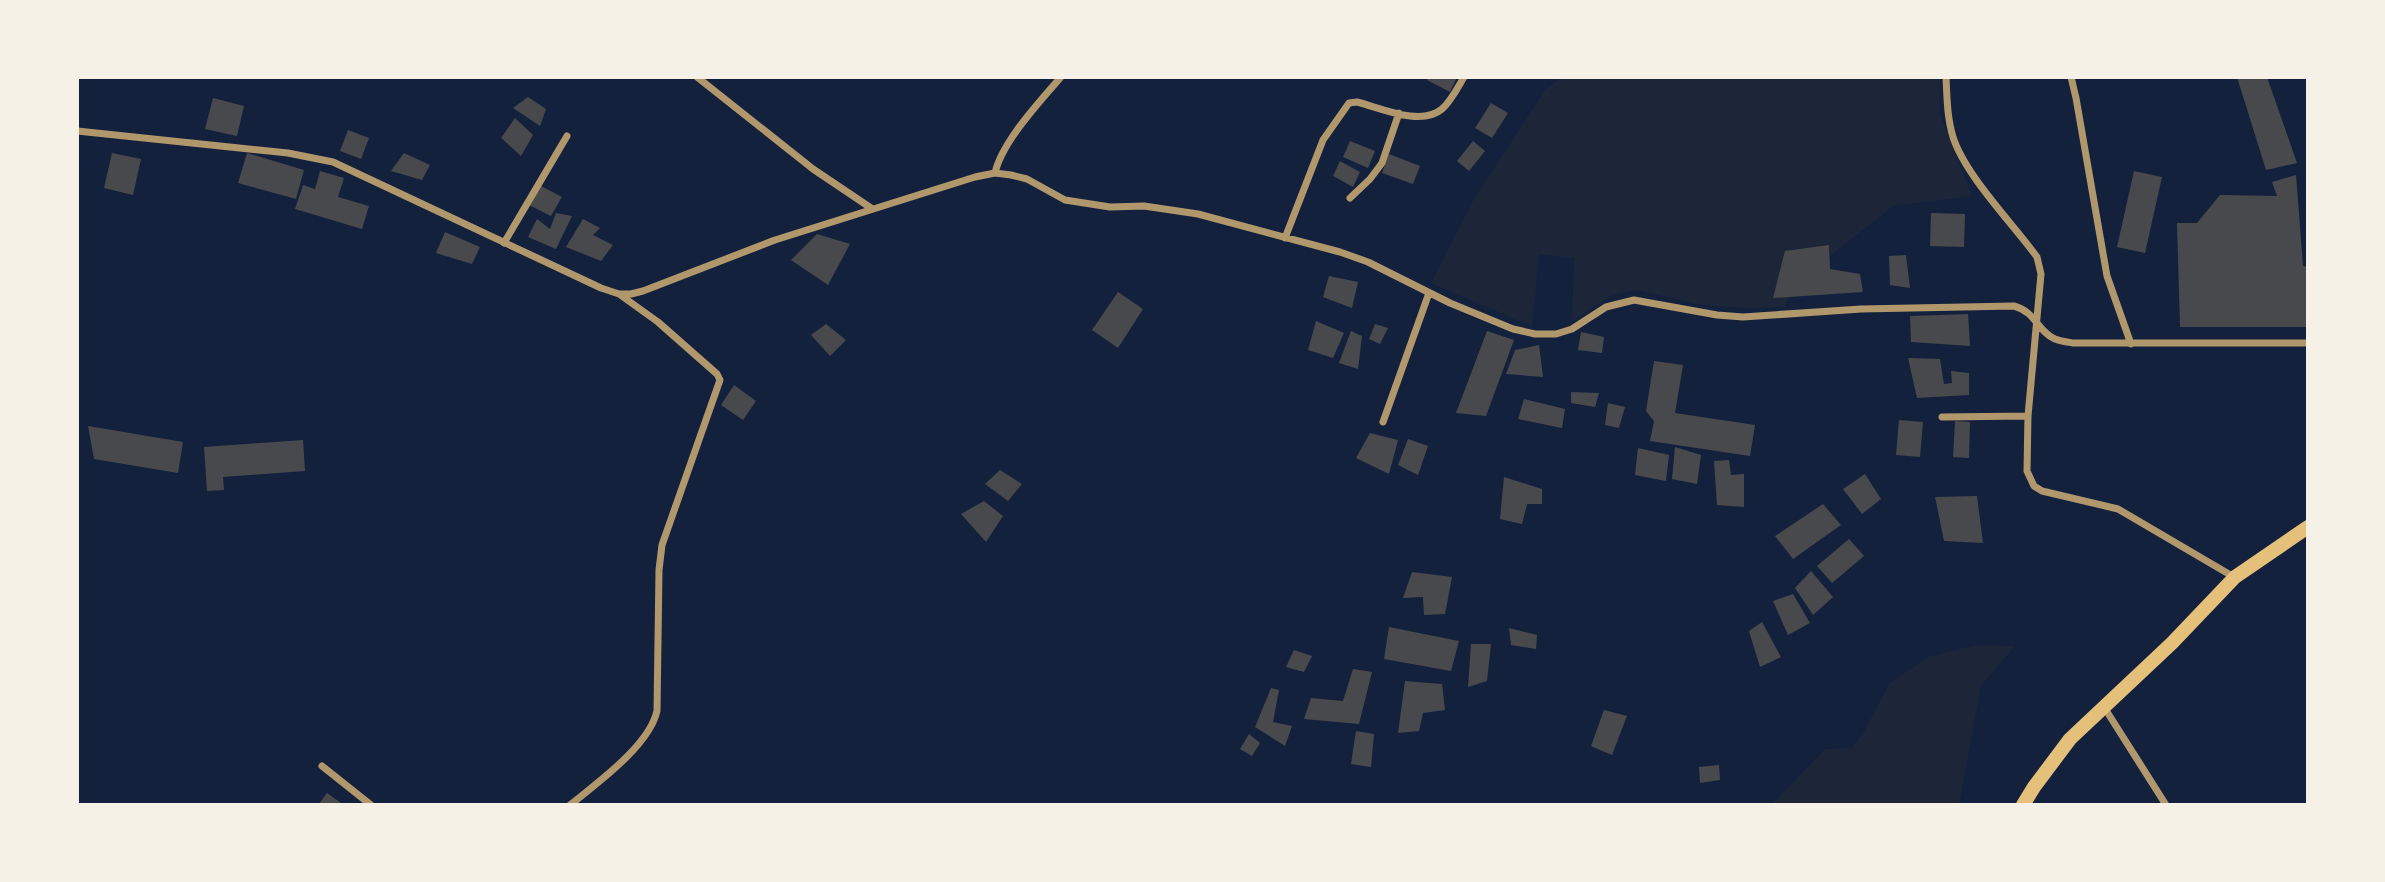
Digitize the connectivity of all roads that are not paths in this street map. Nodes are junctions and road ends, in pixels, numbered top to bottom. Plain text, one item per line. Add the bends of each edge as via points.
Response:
1 (696, 77) edge
2 (1061, 77) edge
3 (1464, 77) edge
4 (1946, 77) edge
5 (2071, 77) edge
6 (1399, 113) junction
7 (77, 131) edge
8 (567, 136) dead end
9 (995, 173) junction
10 (1350, 198) dead end
11 (872, 208) junction
12 (1285, 237) junction
13 (504, 243) junction
14 (1429, 293) junction
15 (619, 294) junction
16 (2036, 321) junction
17 (2308, 343) edge
18 (2131, 344) junction
19 (2028, 416) junction
20 (1942, 417) dead end
21 (1383, 422) dead end
22 (2308, 527) edge
23 (2235, 577) junction
24 (2104, 708) junction
25 (322, 766) dead end
26 (371, 805) edge
27 (570, 805) edge
28 (2023, 805) edge
29 (2166, 805) edge

1 - 11 street via 813,170
2 - 9 street via 1000,156
3 - 6 street via 1437,112 1420,118
4 - 16 street via 1948,118 1965,163 2037,257 2041,286
5 - 18 street via 2108,276
6 - 10 street via 1382,163
6 - 12 street via 1357,102 1346,105 1323,140
7 - 13 street via 311,156 355,171
8 - 13 street
9 - 11 street
9 - 12 street via 1027,179 1065,200 1158,208
11 - 15 street via 643,291
12 - 14 street via 1368,262
13 - 15 street
14 - 16 street via 1535,334 1564,332 1606,307 1634,300 1743,317 2001,305 2023,309
14 - 21 street
15 - 27 street via 658,322 720,380 662,545 655,720 627,757
16 - 18 street via 2055,339
16 - 19 street
17 - 18 street
19 - 20 street
19 - 23 street via 2027,471 2034,486 2118,509
22 - 23 highway
23 - 24 highway
24 - 28 highway via 2070,739
24 - 29 street
25 - 26 street

